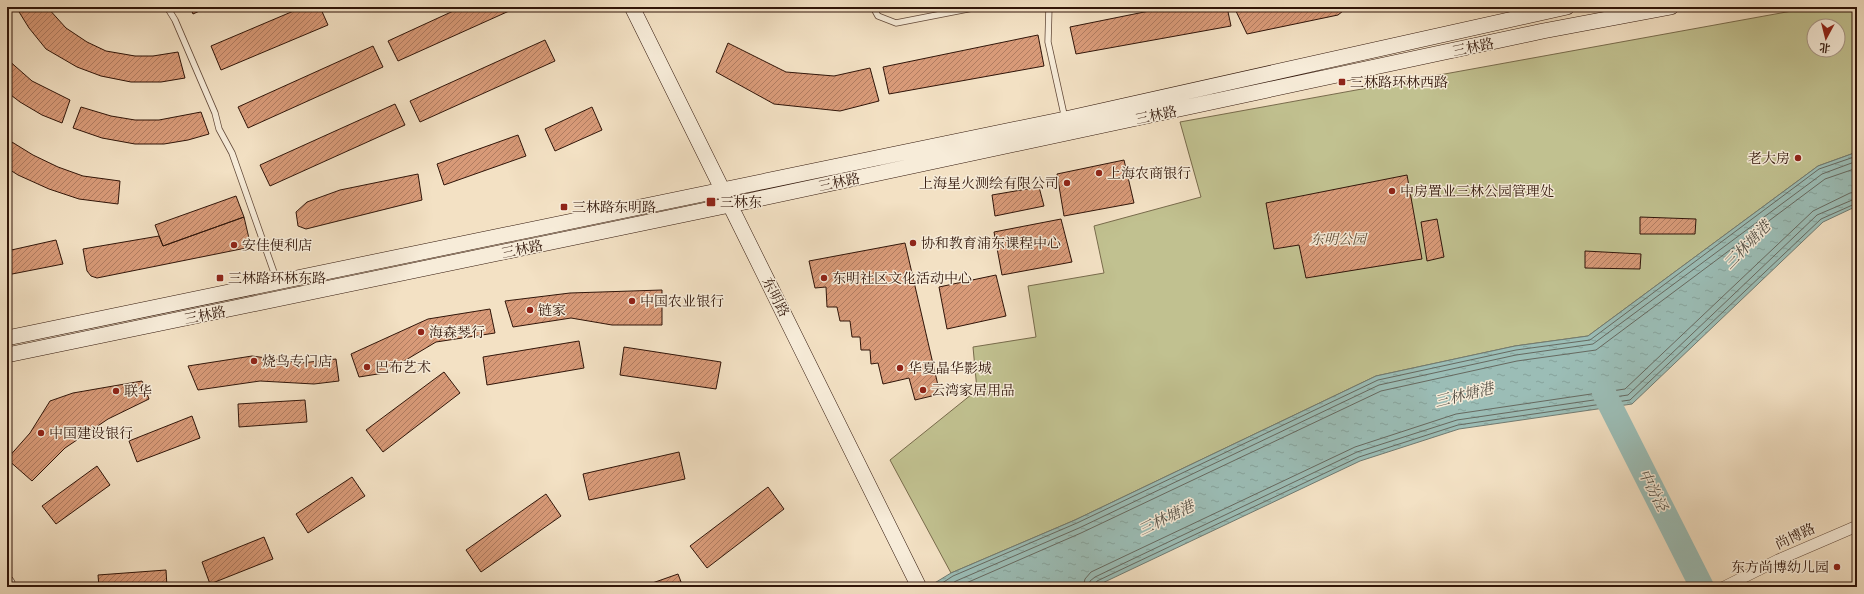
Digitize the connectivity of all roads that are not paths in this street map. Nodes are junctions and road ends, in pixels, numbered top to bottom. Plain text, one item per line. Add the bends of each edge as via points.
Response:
1 (168, 7) edge
2 (632, 7) edge
3 (873, 7) edge
4 (978, 7) edge
5 (1049, 7) edge
6 (1567, 7) edge
7 (1671, 7) edge
8 (1538, 10) edge
9 (1543, 31) junction
10 (1065, 118) junction
11 (722, 190) junction
12 (730, 205) junction
13 (278, 282) junction
14 (7, 338) edge
15 (7, 355) edge
16 (1857, 526) edge
17 (7, 583) edge
18 (9, 587) edge
19 (919, 587) edge
20 (1724, 587) edge

1 - 13 lane via 215,113 219,129 232,153
2 - 11 main road, 东明路
3 - 4 lane via 878,16 896,23
5 - 10 lane via 1048,42
6 - 8 main road, 三林路
7 - 9 main road, 三林路
8 - 9 street
8 - 10 main road, 三林路
9 - 12 main road, 三林路
10 - 11 main road, 三林路
11 - 12 main road, 东明路
11 - 13 main road, 三林路
12 - 15 main road, 三林路
12 - 19 main road, 东明路
13 - 14 main road, 三林路
16 - 20 street, 尚博路
17 - 18 main road

